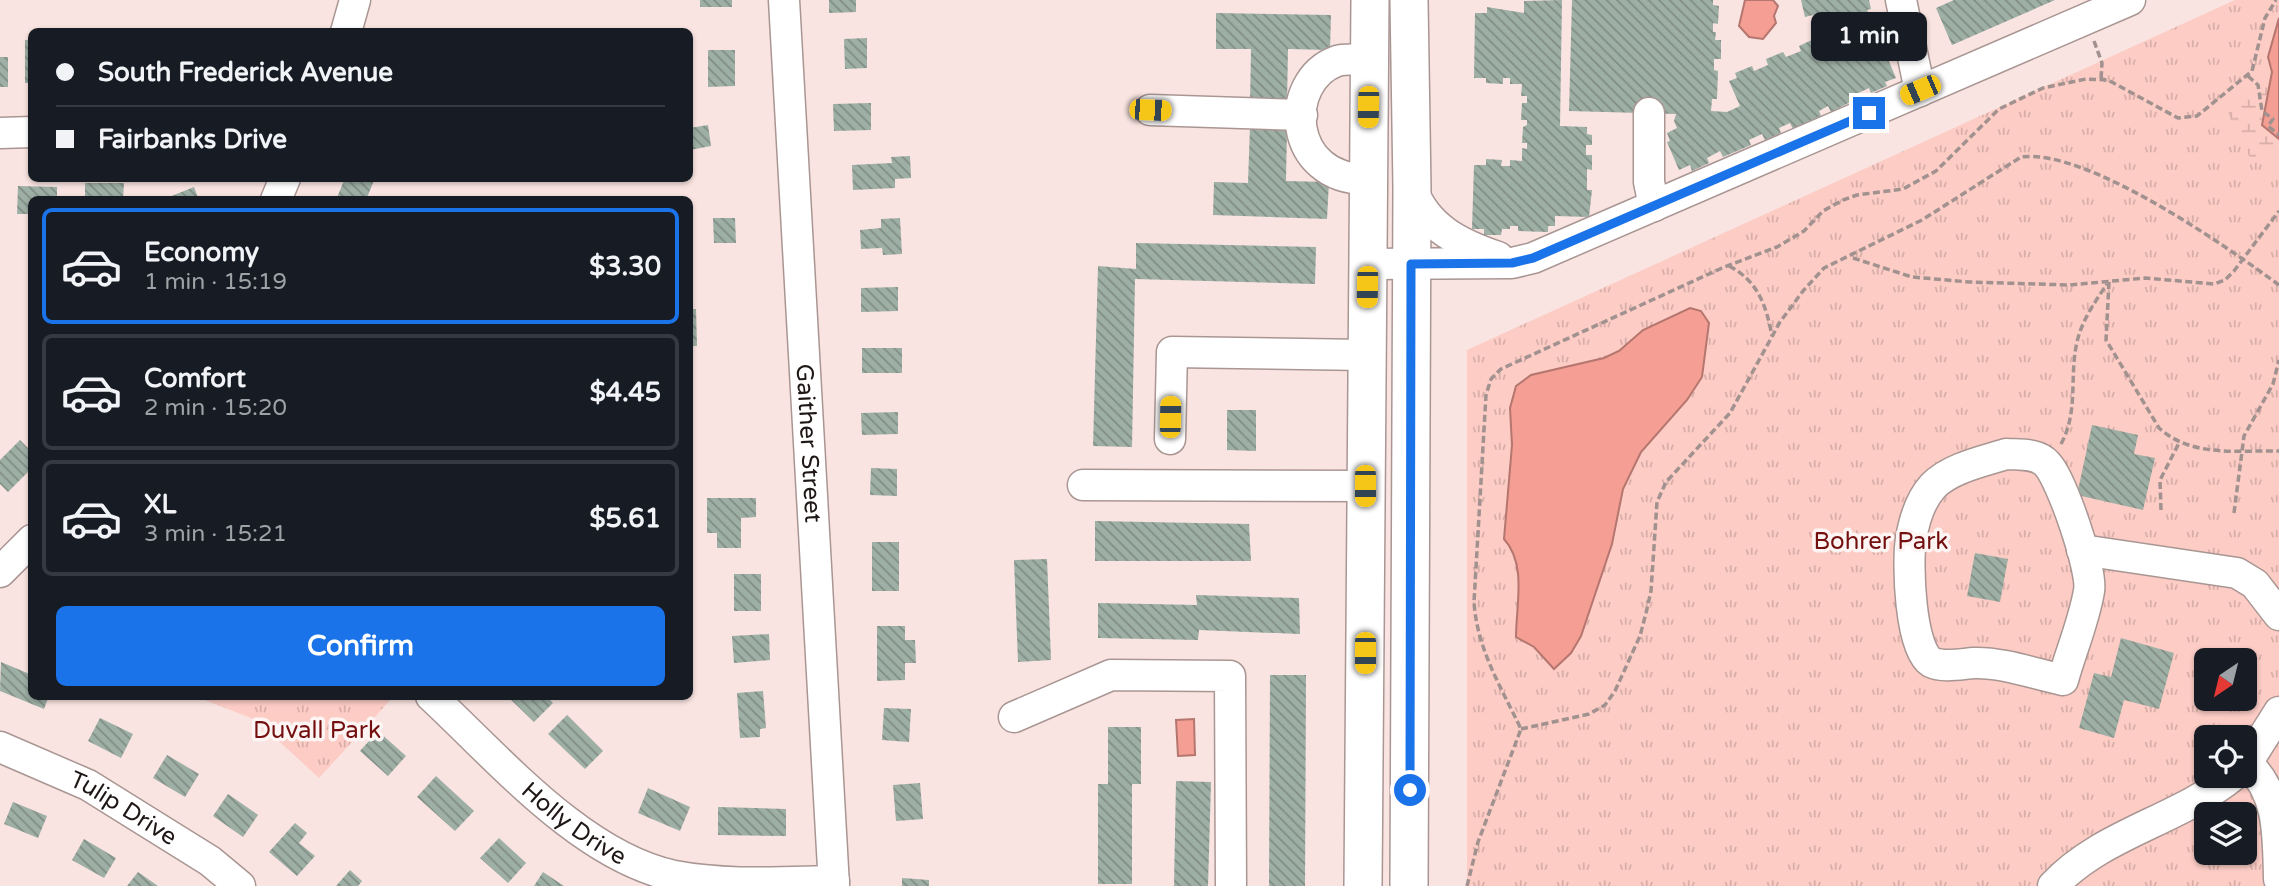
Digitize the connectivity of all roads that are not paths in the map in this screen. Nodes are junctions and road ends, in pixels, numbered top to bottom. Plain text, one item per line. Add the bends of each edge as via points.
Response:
1 (355, 0) edge
2 (784, 0) edge
3 (1370, 0) edge
4 (1409, 0) edge
5 (1901, 0) edge
6 (2130, 0) edge
7 (347, 28) edge
8 (1369, 60) junction
9 (1920, 90) junction
10 (1150, 110) dead end
11 (1649, 113) dead end
12 (1302, 115) junction
13 (0, 132) edge
14 (28, 132) edge
15 (1367, 179) junction
16 (1412, 188) junction
17 (1654, 206) junction
18 (1522, 261) junction
19 (1367, 264) junction
20 (1411, 264) junction
21 (1365, 355) junction
22 (1170, 439) dead end
23 (1083, 485) dead end
24 (1365, 486) junction
25 (28, 544) edge
26 (2082, 550) junction
27 (0, 572) edge
28 (2279, 615) edge
29 (435, 700) edge
30 (2279, 712) edge
31 (1014, 717) dead end
32 (2257, 745) edge
33 (0, 747) edge
34 (2257, 777) edge
35 (2215, 788) edge
36 (2279, 879) edge
37 (834, 883) edge
38 (240, 886) edge
39 (1231, 886) edge
40 (1363, 886) edge
41 (1409, 886) edge
42 (2053, 886) edge

1 - 7 street
2 - 37 street, Gaither Street
3 - 8 main road
4 - 16 main road
5 - 9 street
6 - 9 street
8 - 12 street via 1330,64 1306,91
8 - 15 main road
9 - 17 street
10 - 12 street
11 - 17 street via 1649,182
12 - 15 street via 1304,142 1315,161 1339,176
13 - 14 street
15 - 19 main road
16 - 18 street via 1431,220 1450,237 1500,258
16 - 20 main road
17 - 18 street
18 - 20 street
19 - 20 street
19 - 21 main road
20 - 41 main road
21 - 22 street via 1172,352
21 - 24 main road
23 - 24 street
24 - 40 main road
25 - 27 street
26 - 26 street via 2090,590 2063,680 1978,663 1932,662 1920,651 1910,578 1911,540 1919,510 1934,485 1956,471 2006,454 2038,458 2048,465
26 - 28 street via 2236,573 2255,584
29 - 37 street, Holly Drive via 570,825 620,857 672,876 725,883
30 - 32 street
31 - 39 street via 1111,675 1230,676
33 - 38 street, Tulip Drive via 88,785 210,861
34 - 36 street via 2270,784 2277,798
35 - 42 street via 2095,850

